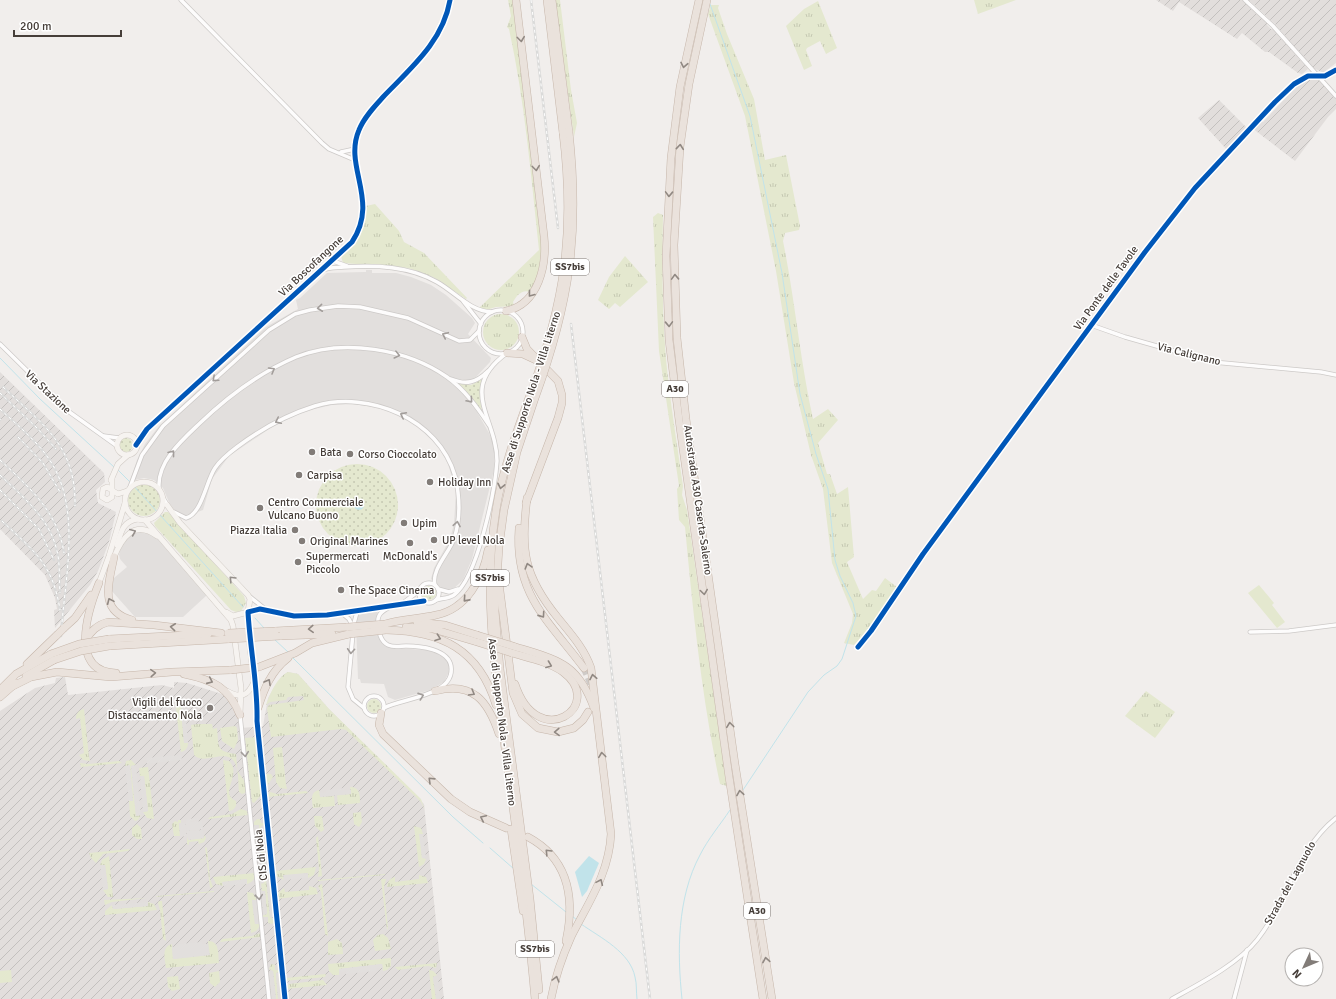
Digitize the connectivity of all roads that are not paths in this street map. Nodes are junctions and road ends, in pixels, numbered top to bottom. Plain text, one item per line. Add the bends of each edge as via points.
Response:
1 (181, 0) edge
2 (450, 0) edge
3 (516, 0) edge
4 (547, 0) edge
5 (552, 0) edge
6 (696, 0) edge
7 (699, 0) edge
8 (707, 0) edge
9 (1245, 0) edge
10 (689, 39) junction
11 (1336, 70) edge
12 (1320, 76) junction
13 (1336, 96) edge
14 (566, 132) junction
15 (355, 149) junction
16 (340, 152) junction
17 (356, 160) junction
18 (340, 254) junction
19 (333, 261) junction
20 (340, 263) junction
21 (336, 267) junction
22 (352, 267) junction
23 (322, 271) junction
24 (458, 296) junction
25 (506, 311) junction
26 (492, 312) junction
27 (481, 324) junction
28 (1092, 325) junction
29 (479, 332) junction
30 (522, 337) junction
31 (0, 344) edge
32 (507, 353) junction
33 (537, 360) junction
34 (491, 369) junction
35 (1336, 375) edge
36 (448, 378) junction
37 (532, 396) junction
38 (489, 425) junction
39 (147, 429) junction
40 (101, 435) junction
41 (131, 436) junction
42 (119, 438) junction
43 (136, 445) junction
44 (118, 448) junction
45 (129, 454) junction
46 (118, 464) junction
47 (112, 478) junction
48 (134, 482) junction
49 (105, 488) junction
50 (159, 488) junction
51 (129, 489) junction
52 (113, 493) junction
53 (163, 498) junction
54 (527, 498) junction
55 (125, 502) junction
56 (167, 505) junction
57 (496, 510) junction
58 (138, 519) junction
59 (145, 520) junction
60 (162, 540) junction
61 (499, 547) junction
62 (114, 557) junction
63 (99, 583) junction
64 (435, 585) junction
65 (421, 589) junction
66 (438, 589) junction
67 (459, 589) junction
68 (248, 595) junction
69 (436, 600) junction
70 (424, 601) junction
71 (399, 605) junction
72 (388, 608) junction
73 (224, 610) junction
74 (266, 610) junction
75 (248, 612) junction
76 (357, 612) junction
77 (343, 614) junction
78 (154, 625) junction
79 (1336, 625) edge
80 (385, 627) junction
81 (350, 629) junction
82 (1250, 632) dead end
83 (226, 635) junction
84 (85, 641) junction
85 (109, 643) junction
86 (858, 647) dead end
87 (512, 650) junction
88 (53, 657) junction
89 (285, 658) junction
90 (584, 668) tunnel mouth
91 (172, 672) junction
92 (16, 674) junction
93 (134, 674) junction
94 (511, 674) junction
95 (255, 681) junction
96 (13, 686) junction
97 (0, 690) edge
98 (226, 691) junction
99 (435, 691) junction
100 (493, 696) junction
101 (0, 697) edge
102 (241, 697) junction
103 (258, 708) junction
104 (364, 708) junction
105 (383, 710) junction
106 (588, 712) dead end
107 (240, 715) junction
108 (597, 716) junction
109 (502, 726) junction
110 (499, 734) junction
111 (1336, 818) edge
112 (506, 828) dead end
113 (528, 837) dead end
114 (523, 861) junction
115 (572, 927) junction
116 (529, 931) junction
117 (1247, 950) junction
118 (269, 999) edge
119 (285, 999) edge
120 (535, 999) edge
121 (540, 999) edge
122 (551, 999) edge
123 (763, 999) edge
124 (772, 999) edge
125 (1172, 999) edge
126 (1234, 999) edge

1 - 16 street via 322,143 329,149
2 - 15 street, Via Boscofangone via 444,23 434,42 364,120
3 -> 25 highway via 545,257 541,277 531,296 517,308
4 - 14 highway, Asse di Supporto Nola - Villa Literno / SS7bis
5 - 14 highway, Asse di Supporto Nola - Villa Literno / SS7bis
6 - 10 highway
7 - 10 highway, Autostrada A30 Caserta-Salerno / A30
124 -> 8 highway, Autostrada A30 Caserta-Salerno / A30 via 735,764 686,419 677,338 674,245 678,178 689,84
9 - 12 street
10 -> 123 highway, Autostrada A30 Caserta-Salerno / A30 via 680,87 669,186 666,256 669,340 729,777
11 - 12 street, Via Ponte delle Tavole
12 - 13 street
12 - 28 street, Via Ponte delle Tavole via 1308,76 1294,84 1195,188
14 - 37 highway, Asse di Supporto Nola - Villa Literno / SS7bis, bridge via 569,198 566,260 555,321
15 - 16 street
15 - 17 street, Via Boscofangone
16 - 17 street
17 - 18 street, Via Boscofangone via 363,201 362,220 352,242
18 - 19 street, Via Boscofangone
18 - 20 street
19 - 20 street
19 - 21 street
19 - 23 street, Via Boscofangone
20 - 22 street
21 - 22 street
21 - 23 street
22 - 24 street via 412,271 438,282
23 - 39 street, Via Boscofangone
24 - 26 street via 480,310
24 - 27 street
25 - 26 street
25 - 30 street via 518,319
26 - 27 street
27 - 29 street
28 - 35 street, Via Calignano via 1213,362
28 - 86 street, Via Ponte delle Tavole via 923,554
29 - 32 street via 482,343 488,350 499,354
29 -> 48 street via 470,340 459,341 408,318 360,307 338,306 295,314 269,330 163,426 142,455
30 - 32 street via 517,347
30 - 33 highway
31 - 40 street, Via Stazione via 68,411
32 - 33 highway via 523,354
32 - 34 street
33 - 54 highway via 558,381 562,403
34 - 36 street via 482,378 473,382 460,382
34 - 38 street via 482,395 484,414
36 -> 38 street via 472,400
50 -> 36 street via 161,473 168,459 201,422 240,390 297,357 330,349 354,348 376,351 416,361
37 -> 57 highway, Asse di Supporto Nola - Villa Literno / SS7bis via 512,447
37 - 61 highway, Asse di Supporto Nola - Villa Literno / SS7bis via 517,452
38 - 67 street via 497,449 496,474 480,547
39 - 41 street, Via Boscofangone
39 - 43 street, Via Boscofangone
40 - 42 street, Via Boscofangone
40 - 44 street
41 - 42 street, Via Boscofangone
41 - 43 street
42 - 44 street, Via Boscofangone
43 - 45 street, Via Boscofangone via 135,450
44 - 45 street via 122,453
44 - 46 street, Via Boscofangone
45 - 46 street, Via Boscofangone
46 - 47 street, Via Boscofangone
47 - 49 street, Via Boscofangone
47 - 52 street, Via Boscofangone
48 - 50 street via 149,482
48 - 51 street
49 - 52 street
49 - 52 street via 102,497 107,500
50 - 53 street
51 - 52 street via 118,494
51 - 55 street
52 - 55 street
53 - 56 street
53 - 59 street via 161,510 157,515
54 -> 90 highway via 521,515 518,540 525,584 542,615
108 -> 54 highway via 594,684 588,659 543,598 530,572 523,543
55 - 58 street via 130,513
55 - 63 street
64 -> 56 street via 435,572 451,546 457,527 460,506 454,475 444,454 425,430 404,416 385,408 342,403 318,406 292,414 263,429 222,460 207,482 199,508 194,515 182,517
68 -> 56 street via 180,523
57 -> 80 highway via 484,566 468,596 447,612
57 - 109 highway, Asse di Supporto Nola - Villa Literno / SS7bis via 489,610
58 - 59 street
58 - 62 street via 131,520 123,528
59 - 60 street
62 -> 60 street via 121,541 136,530 148,531
60 - 73 street
61 - 94 highway via 501,596
61 - 114 highway, Asse di Supporto Nola - Villa Literno / SS7bis via 495,594 496,631
78 -> 62 highway via 125,618 111,605 108,590
63 - 84 highway via 89,611
63 - 92 highway, bridge via 82,609
64 - 65 street via 425,584
64 - 66 street
65 - 70 street
65 - 71 street
66 - 67 street via 449,592
66 - 69 street via 439,595
67 - 69 street via 451,596
68 - 74 street
68 - 75 street
69 - 70 street via 430,603
70 - 71 street
71 - 72 street
72 - 76 street
72 - 99 street via 378,617 379,632 385,642 391,646 432,650 443,654 450,662 449,679
73 - 75 street via 233,616
73 - 102 street via 233,626
74 - 75 street
74 - 77 street via 294,616
75 - 95 street
76 - 77 street
76 - 81 street
77 - 81 street via 349,618
83 -> 78 highway
78 - 84 highway via 108,622 93,630
79 - 82 street via 1288,631
80 - 81 highway, bridge
80 - 87 highway, bridge via 429,623
80 -> 100 highway via 429,634 453,645 475,664
81 -> 83 highway, bridge via 275,630
81 - 83 highway, bridge via 280,636
81 - 89 highway via 312,643
81 -> 104 street via 348,686 354,699
83 - 85 highway
83 - 85 highway
84 - 93 highway via 87,655 96,667 111,673
85 - 88 highway, bridge
87 -> 94 highway via 556,668 569,677 577,696 574,708 560,720 550,721 536,715 520,696
87 - 108 highway via 557,660 572,669 585,686
88 - 92 highway
88 - 96 highway
89 - 91 highway, bridge via 259,667
103 -> 89 highway via 267,684
93 -> 91 highway
91 -> 98 highway via 208,680
92 - 97 highway
93 - 96 highway via 99,677 57,672 31,677
106 -> 94 highway via 579,724 569,730 554,732 538,728 519,708 513,692
95 - 102 street via 249,692
95 - 103 street
96 - 101 highway
98 - 102 street
98 - 107 highway
105 -> 99 street
99 -> 110 highway via 459,688 473,692 489,709
100 - 109 highway
100 - 110 highway
102 - 107 street
103 - 119 street, CIS di Nola via 257,721
104 - 105 street via 370,715 376,716
104 - 105 street via 365,701 373,696 382,699
112 -> 105 highway via 460,806 441,790 383,734 379,725
107 -> 118 street, CIS di Nola
115 -> 108 highway via 582,917 603,876 610,845 610,823
109 - 114 highway, Asse di Supporto Nola - Villa Literno / SS7bis
110 - 116 highway via 518,888
111 - 117 street, Strada del Lagnuolo via 1311,844 1268,924
115 -> 113 highway via 568,888 558,865 541,846
114 - 116 highway, Asse di Supporto Nola - Villa Literno / SS7bis
114 - 121 highway, Asse di Supporto Nola - Villa Literno / SS7bis via 530,899
122 -> 115 highway
116 - 120 highway, Asse di Supporto Nola - Villa Literno / SS7bis
117 - 125 street via 1213,975
117 - 126 street

